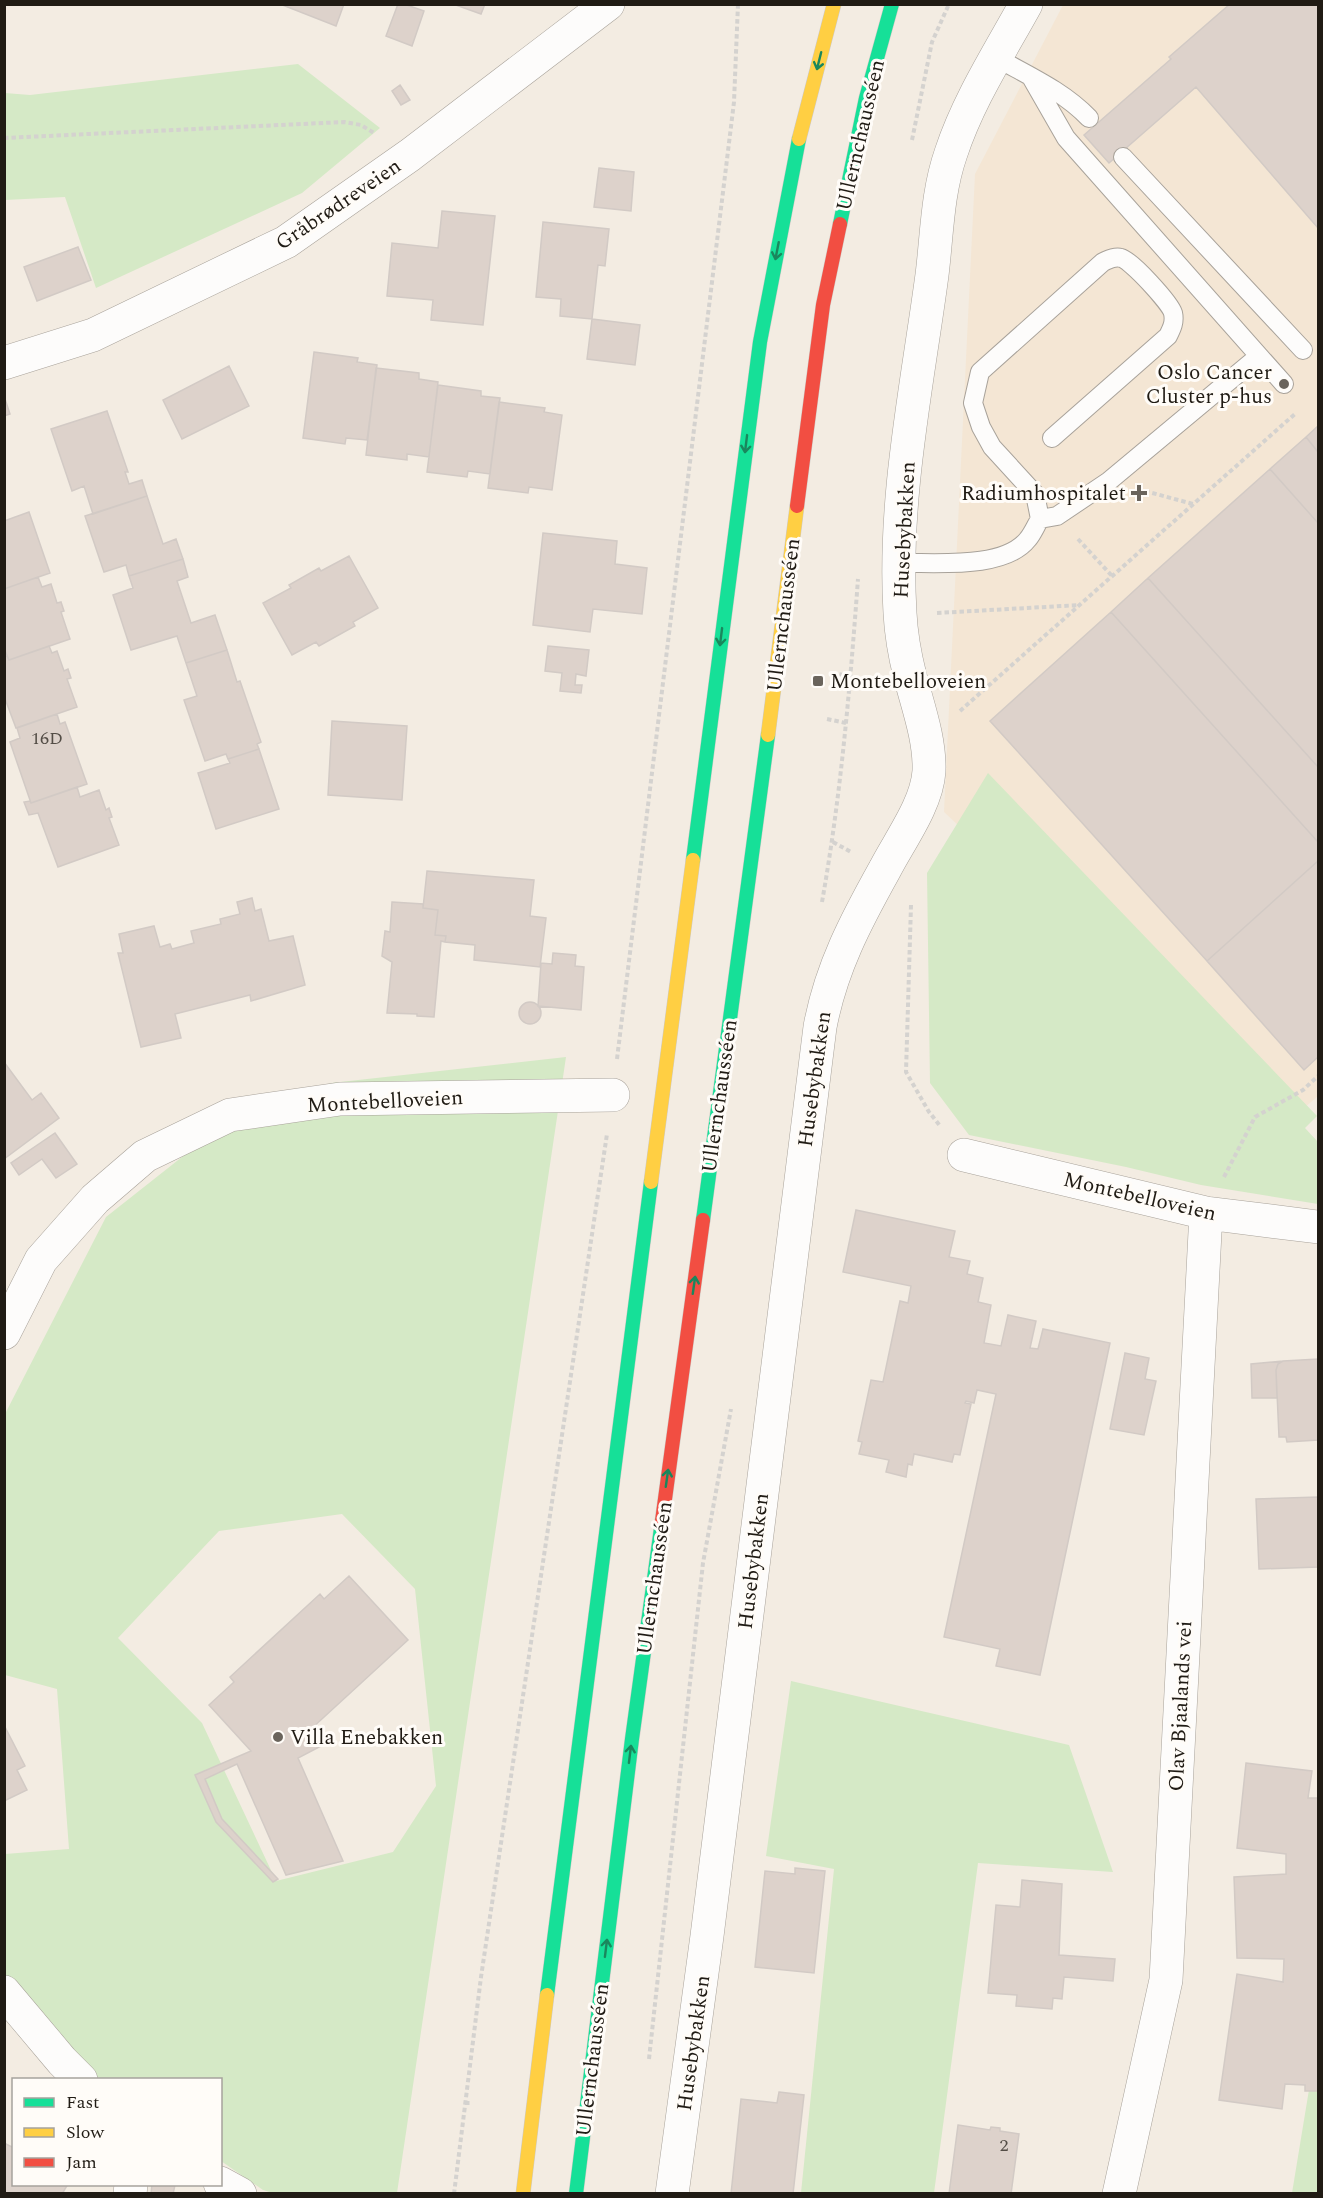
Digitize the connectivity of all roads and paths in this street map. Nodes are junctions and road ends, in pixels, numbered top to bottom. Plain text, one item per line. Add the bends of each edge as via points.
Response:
1 (608, 4) edge
2 (834, 4) edge
3 (892, 4) edge
4 (1026, 4) edge
5 (997, 58) junction
6 (1031, 77) junction
7 (1089, 118) dead end
8 (4, 138) edge
9 (410, 155) junction
10 (1123, 157) dead end
11 (1303, 350) dead end
12 (1259, 356) junction
13 (4, 363) edge
14 (1284, 384) dead end
15 (1301, 409) dead end
16 (1052, 438) dead end
17 (1109, 481) junction
18 (1194, 504) junction
19 (1049, 518) junction
20 (898, 563) junction
21 (1112, 576) junction
22 (1080, 604) junction
23 (900, 615) junction
24 (832, 673) dead end
25 (851, 676) dead end
26 (957, 714) dead end
27 (826, 720) dead end
28 (846, 723) dead end
29 (911, 899) dead end
30 (1318, 1076) edge
31 (613, 1095) dead end
32 (964, 1155) joint
33 (1206, 1213) junction
34 (1318, 1227) edge
35 (4, 1333) edge
36 (4, 1992) edge
37 (80, 2078) edge
38 (465, 2103) dead end
39 (472, 2103) dead end
40 (222, 2184) edge
41 (240, 2193) edge
42 (523, 2193) edge
43 (576, 2193) edge
44 (672, 2193) edge
45 (1119, 2193) edge

1 - 9 street, Gråbrødreveien
2 -> 42 highway via 798,143 760,342
43 -> 3 highway, Ullernchausséen via 632,1739 823,305 866,98
4 - 5 street, Husebybakken
5 - 6 lane
5 - 20 street, Husebybakken via 961,124 941,193 913,393
6 - 7 lane via 1062,94
6 - 12 lane via 1066,138
8 - 9 path via 344,122 361,125
9 - 13 street, Gråbrødreveien via 286,242 93,335
10 - 11 lane
12 - 14 lane
12 - 17 lane
15 - 18 path
16 - 19 lane via 1168,336 1173,325 1173,311 1134,266 1122,258 1103,262 980,372 973,403 981,428 992,447 1035,494
17 - 18 path
17 - 19 lane
18 - 21 path
19 - 20 lane via 1008,554 985,561
19 - 21 path
20 - 23 street, Husebybakken
21 - 22 path
22 - 23 path
22 - 26 path
23 - 44 street, Husebybakken via 909,672 927,740 929,773 919,808 843,950 826,995 818,1036
24 - 25 path
27 - 28 path
29 - 32 path via 906,1072 929,1112
30 - 33 path via 1303,1090 1255,1117
31 - 35 street, Montebelloveien via 340,1099 230,1115 145,1156 95,1199 41,1260
32 - 33 street, Montebelloveien
33 - 34 street, Montebelloveien
33 - 45 street, Olav Bjaalands vei via 1166,1980
36 - 37 street
38 - 39 path
40 - 41 street

